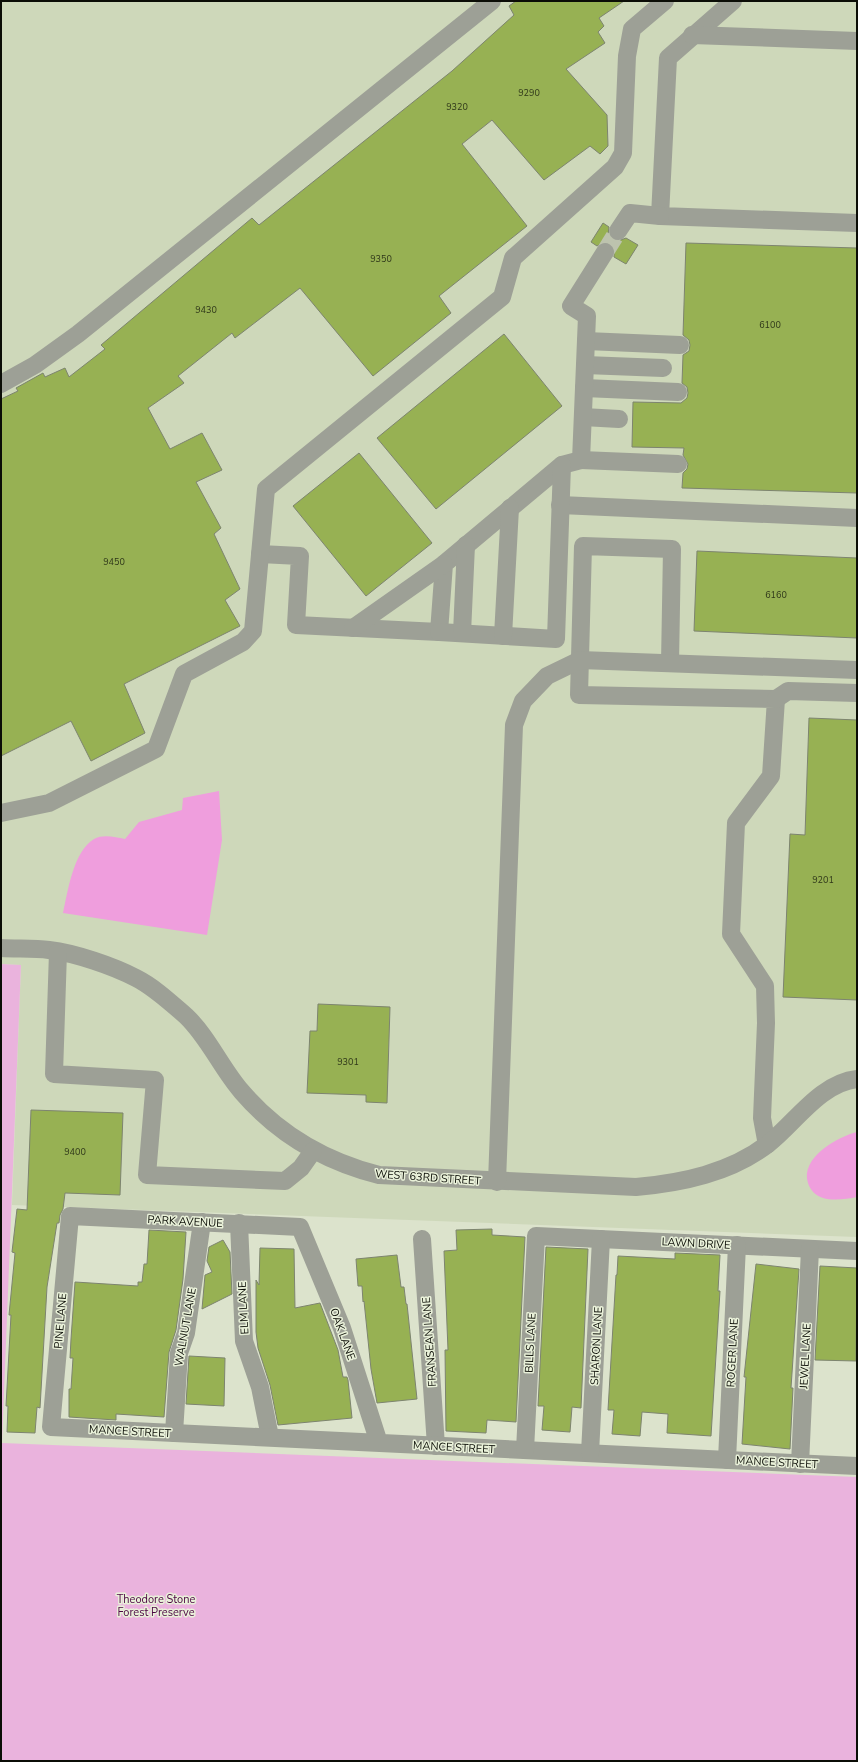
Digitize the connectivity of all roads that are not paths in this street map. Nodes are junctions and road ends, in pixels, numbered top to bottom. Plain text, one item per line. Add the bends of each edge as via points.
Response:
1 (492, 1) edge
2 (665, 1) edge
3 (733, 1) edge
4 (692, 35) junction
5 (857, 41) edge
6 (660, 216) junction
7 (857, 223) edge
8 (618, 231) tunnel mouth
9 (605, 252) tunnel mouth
10 (586, 341) junction
11 (680, 345) dead end
12 (585, 365) junction
13 (663, 368) dead end
14 (1, 384) edge
15 (584, 388) junction
16 (678, 392) dead end
17 (583, 417) junction
18 (619, 419) dead end
19 (581, 460) junction
20 (678, 464) dead end
21 (562, 465) junction
22 (560, 505) junction
23 (510, 508) junction
24 (857, 518) edge
25 (466, 545) junction
26 (260, 554) junction
27 (444, 564) junction
28 (353, 628) junction
29 (439, 632) junction
30 (462, 633) junction
31 (503, 636) junction
32 (580, 660) junction
33 (670, 663) junction
34 (857, 670) edge
35 (857, 693) edge
36 (776, 699) junction
37 (1, 813) edge
38 (1, 948) edge
39 (58, 952) junction
40 (857, 1079) edge
41 (767, 1145) junction
42 (313, 1151) junction
43 (497, 1182) junction
44 (70, 1216) joint
45 (202, 1222) junction
46 (239, 1223) junction
47 (300, 1227) joint
48 (536, 1236) joint
49 (422, 1239) dead end
50 (601, 1239) junction
51 (737, 1245) junction
52 (810, 1249) junction
53 (857, 1251) edge
54 (51, 1427) joint
55 (174, 1433) junction
56 (270, 1437) junction
57 (379, 1443) junction
58 (436, 1446) junction
59 (525, 1450) junction
60 (590, 1453) junction
61 (727, 1460) junction
62 (800, 1464) junction
63 (857, 1466) edge

1 - 14 street via 78,334 35,365
2 - 26 street via 632,29 627,56 622,153 615,167 513,258 502,297 266,489
3 - 4 street
4 - 5 street
4 - 6 street via 668,58
6 - 7 street
6 - 8 street via 630,213
9 - 10 street via 571,306 587,316
10 - 11 street
10 - 12 street
12 - 13 street
12 - 15 street
15 - 16 street
15 - 17 street
17 - 18 street
17 - 19 street
19 - 20 street
19 - 21 street
21 - 22 street
21 - 23 street
22 - 24 street
22 - 31 street via 556,639
23 - 25 street
23 - 31 street
25 - 27 street
25 - 30 street
26 - 28 street via 300,556 296,625
26 - 37 street via 253,631 243,642 184,674 156,749 49,803
27 - 28 street
27 - 29 street
28 - 29 street
29 - 30 street
30 - 31 street
32 - 33 street
32 - 33 street via 583,546 628,547 672,550
32 - 36 street via 579,695
32 - 43 street via 547,676 523,701 514,725
33 - 34 street
35 - 36 street via 788,691
36 - 41 street via 771,776 736,823 731,934 765,986 762,1118
38 - 39 street, WEST 63RD STREET
39 - 42 street, WEST 63RD STREET via 79,956 136,978 162,996 187,1017 206,1040 241,1092 282,1132
39 - 42 street via 54,1074 155,1080 147,1175 285,1181 301,1168
40 - 41 street, WEST 63RD STREET via 850,1079 826,1090
41 - 43 street, WEST 63RD STREET via 722,1170 662,1185 636,1187
42 - 43 street, WEST 63RD STREET via 352,1168 379,1175
44 - 45 street, PARK AVENUE
44 - 54 street, PINE LANE
45 - 46 street, PARK AVENUE
45 - 55 street, WALNUT LANE via 186,1333 179,1353
46 - 47 street, PARK AVENUE
46 - 56 street, ELM LANE via 244,1341 260,1387
47 - 57 street, OAK LANE via 342,1328
48 - 50 street, LAWN DRIVE
48 - 59 street, BILLS LANE
49 - 58 street, FRANSEAN LANE
50 - 51 street, LAWN DRIVE
50 - 60 street, SHARON LANE
51 - 52 street, LAWN DRIVE
51 - 61 street, ROGER LANE
52 - 53 street, LAWN DRIVE
52 - 62 street, JEWEL LANE
54 - 55 street, MANCE STREET
55 - 56 street, MANCE STREET
56 - 57 street, MANCE STREET
57 - 58 street, MANCE STREET
58 - 59 street, MANCE STREET
59 - 60 street, MANCE STREET
60 - 61 street, MANCE STREET
61 - 62 street, MANCE STREET
62 - 63 street, MANCE STREET

